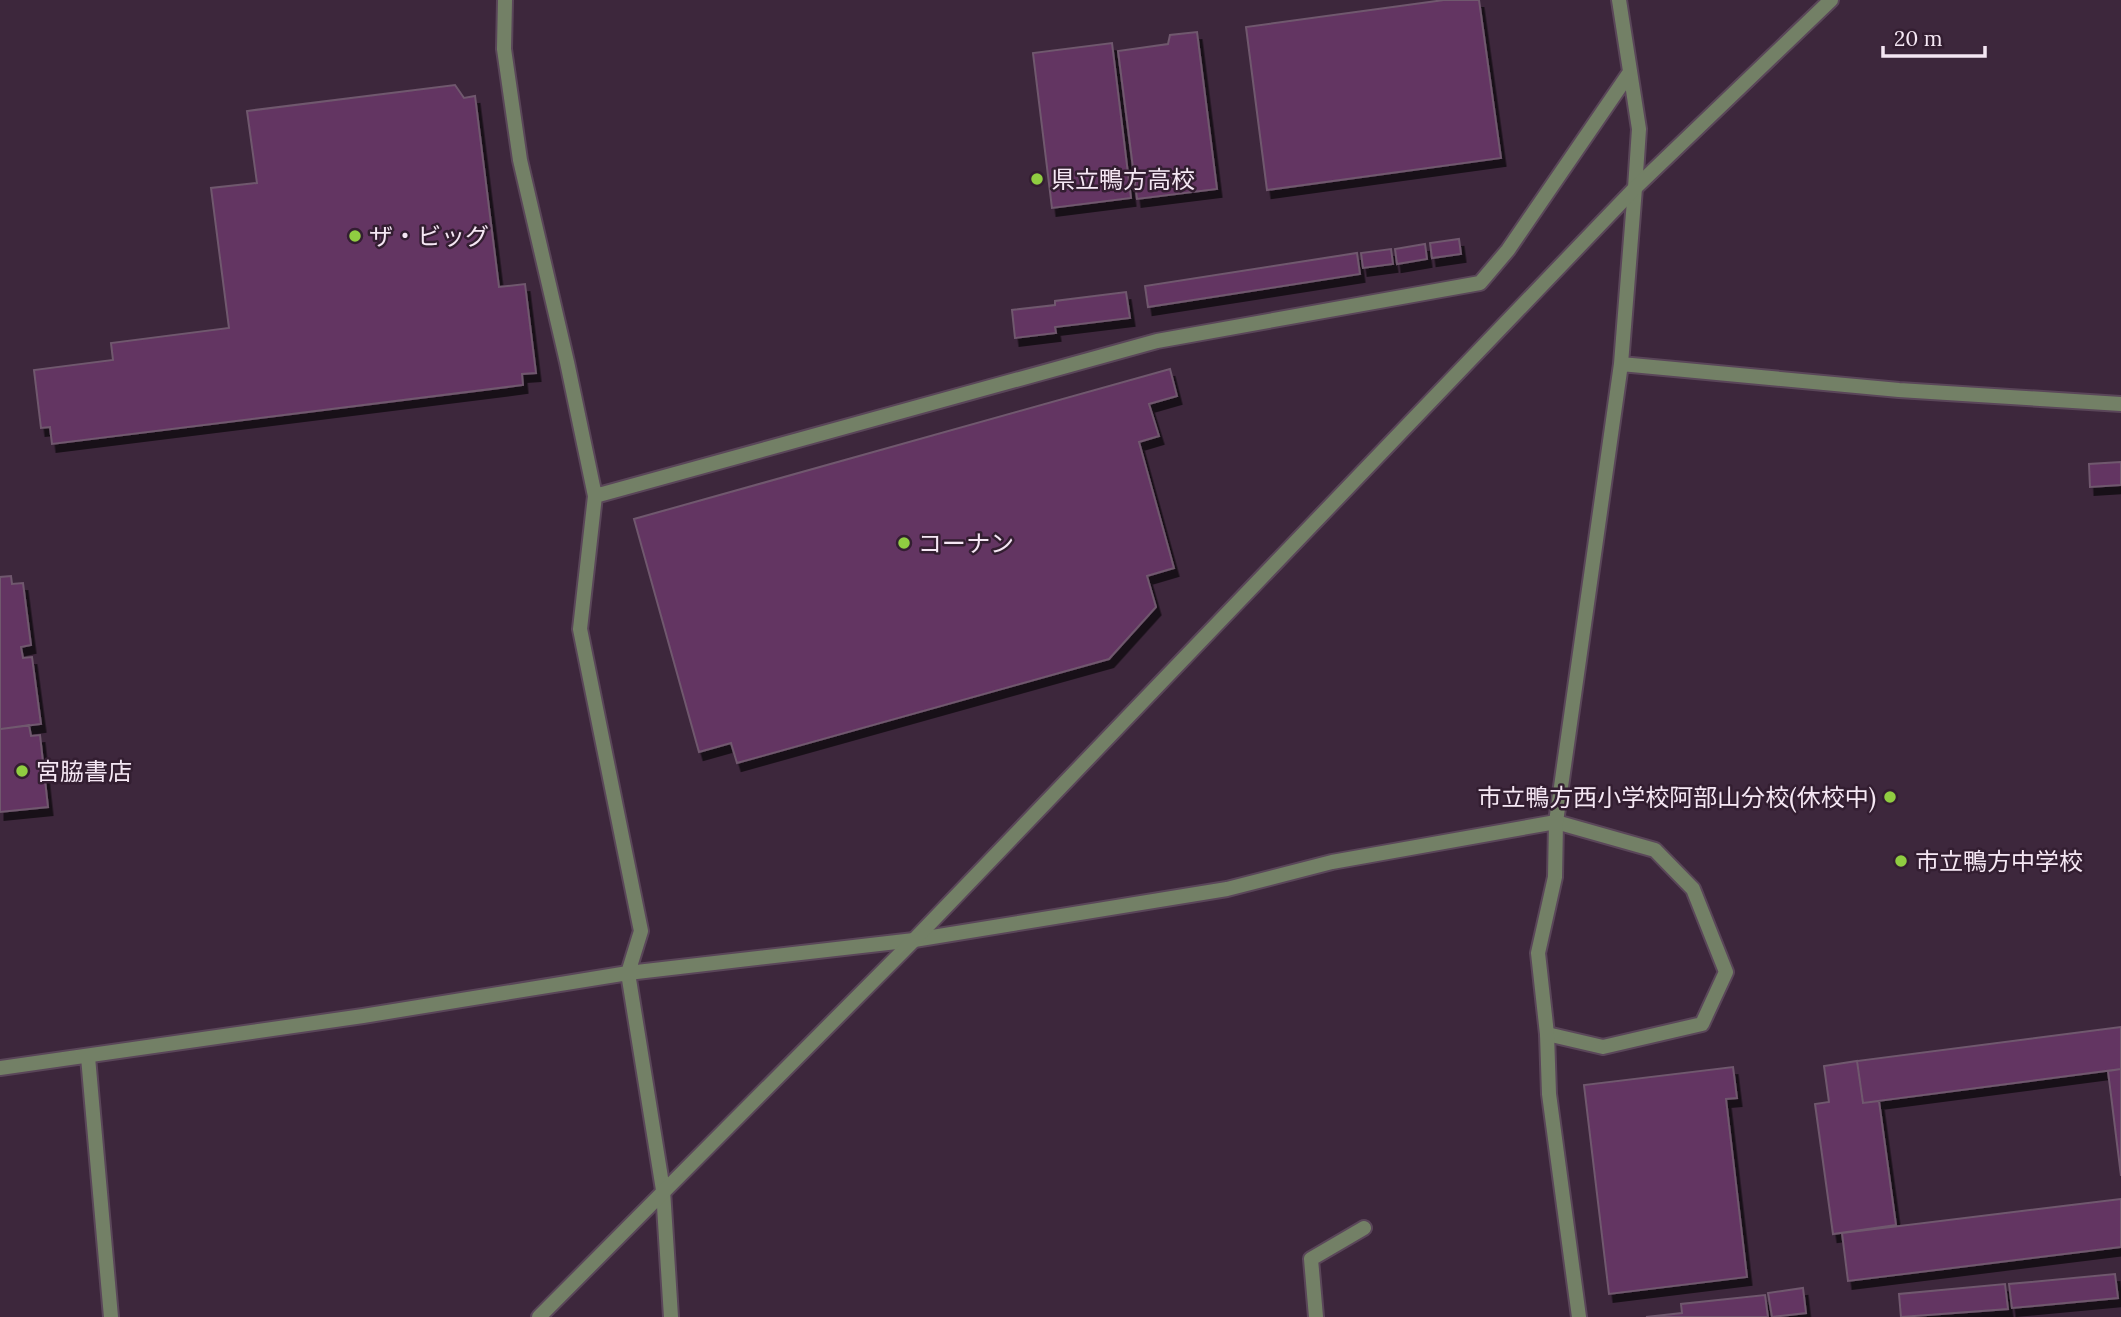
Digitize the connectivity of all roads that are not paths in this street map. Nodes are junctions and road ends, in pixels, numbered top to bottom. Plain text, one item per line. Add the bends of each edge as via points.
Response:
1 (505, 0) edge
2 (1619, 0) edge
3 (1831, 0) edge
4 (1630, 72) junction
5 (1635, 188) junction
6 (1621, 364) junction
7 (2121, 404) edge
8 (595, 496) junction
9 (1556, 822) junction
10 (914, 940) junction
11 (628, 973) junction
12 (1547, 1034) junction
13 (88, 1057) junction
14 (0, 1068) edge
15 (663, 1191) junction
16 (1364, 1228) dead end
17 (111, 1317) edge
18 (538, 1317) edge
19 (671, 1317) edge
20 (1316, 1317) edge
21 (1579, 1317) edge

1 - 8 street via 504,49 520,160
2 - 4 street
3 - 5 street
4 - 5 street via 1639,129
4 - 8 street via 1508,250 1480,283 1157,341
5 - 6 street
5 - 10 street
6 - 7 street via 1899,390
6 - 9 street
8 - 11 street via 580,629 641,931
9 - 10 street via 1332,862 1227,889
9 - 12 street via 1555,877 1538,953
9 - 12 street via 1654,850 1693,889 1726,972 1702,1024 1603,1047
10 - 11 street
10 - 15 street
11 - 13 street
11 - 15 street
12 - 21 street via 1549,1094
13 - 14 street
13 - 17 street
15 - 18 street
15 - 19 street
16 - 20 street via 1311,1259

